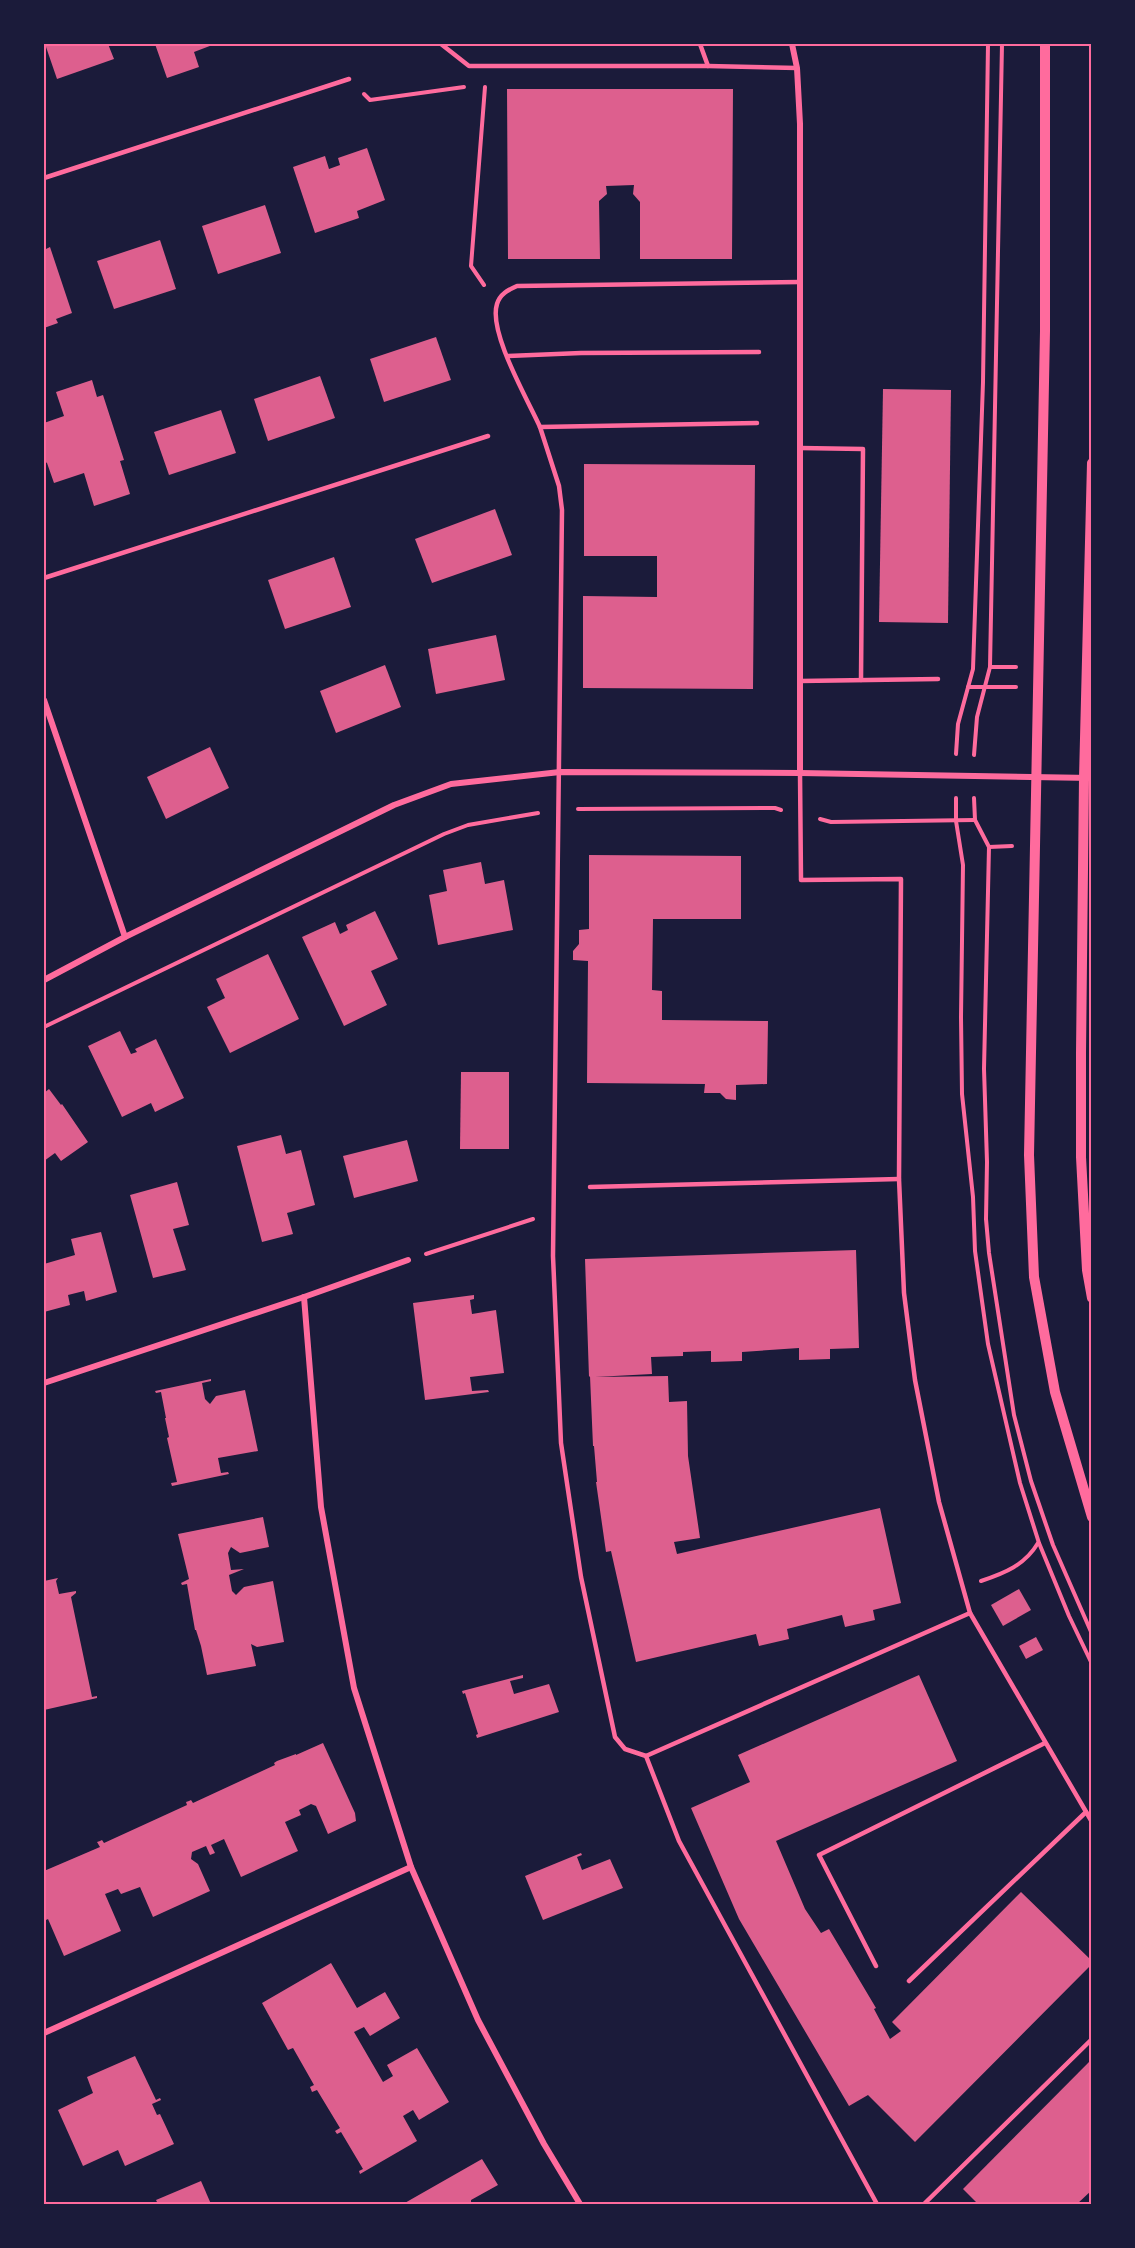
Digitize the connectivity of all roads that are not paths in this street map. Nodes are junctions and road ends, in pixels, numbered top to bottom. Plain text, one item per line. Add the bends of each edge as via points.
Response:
1 (441, 44) edge
2 (700, 44) edge
3 (792, 44) edge
4 (1045, 44) edge
5 (708, 66) junction
6 (796, 68) junction
7 (349, 80) road end
8 (44, 178) edge
9 (800, 282) junction
10 (759, 352) dead end
11 (508, 356) junction
12 (758, 423) dead end
13 (540, 427) junction
14 (488, 436) dead end
15 (800, 448) junction
16 (1092, 463) edge
17 (44, 579) edge
18 (861, 680) junction
19 (938, 680) dead end
20 (800, 681) junction
21 (44, 700) edge
22 (560, 772) junction
23 (800, 773) junction
24 (1036, 777) junction
25 (1088, 778) edge
26 (124, 937) junction
27 (44, 980) edge
28 (899, 1179) junction
29 (590, 1187) dead end
30 (408, 1260) road end
31 (304, 1298) junction
32 (1092, 1298) edge
33 (44, 1383) edge
34 (1092, 1517) edge
35 (970, 1613) junction
36 (1045, 1743) junction
37 (646, 1756) junction
38 (1086, 1812) junction
39 (1092, 1822) edge
40 (411, 1868) junction
41 (876, 1966) dead end
42 (909, 1981) dead end
43 (44, 2033) edge
44 (1092, 2038) edge
45 (580, 2205) edge
46 (876, 2205) edge
47 (924, 2205) edge

1 - 5 lane via 469,66
2 - 5 lane
3 - 6 street
4 - 24 street via 1045,346
5 - 6 lane
6 - 9 street
7 - 8 lane
9 - 11 lane via 517,286 504,292 495,316
9 - 15 street
10 - 11 lane
11 - 13 lane
12 - 13 lane
13 - 22 lane via 559,486 562,510
14 - 17 lane
15 - 18 lane via 863,449
15 - 20 street
16 - 25 street
18 - 19 lane
18 - 20 lane
20 - 23 street
21 - 26 street
22 - 23 street
22 - 26 street via 452,784 394,805
22 - 37 lane via 553,1256 561,1443 581,1576 615,1737 625,1749
23 - 24 street
23 - 28 lane via 801,880 901,879
24 - 25 street
24 - 34 street via 1029,1155 1034,1277 1055,1392
25 - 32 street via 1081,1157
26 - 27 street
28 - 29 lane
28 - 35 lane via 904,1293 915,1380 939,1502
30 - 31 street
31 - 33 street
31 - 40 street via 321,1507 354,1688
35 - 36 lane
35 - 37 lane
36 - 38 lane
36 - 41 lane via 819,1855
37 - 46 lane via 679,1841
38 - 39 lane
38 - 42 lane
40 - 43 street
40 - 45 street via 478,2020
44 - 47 lane

